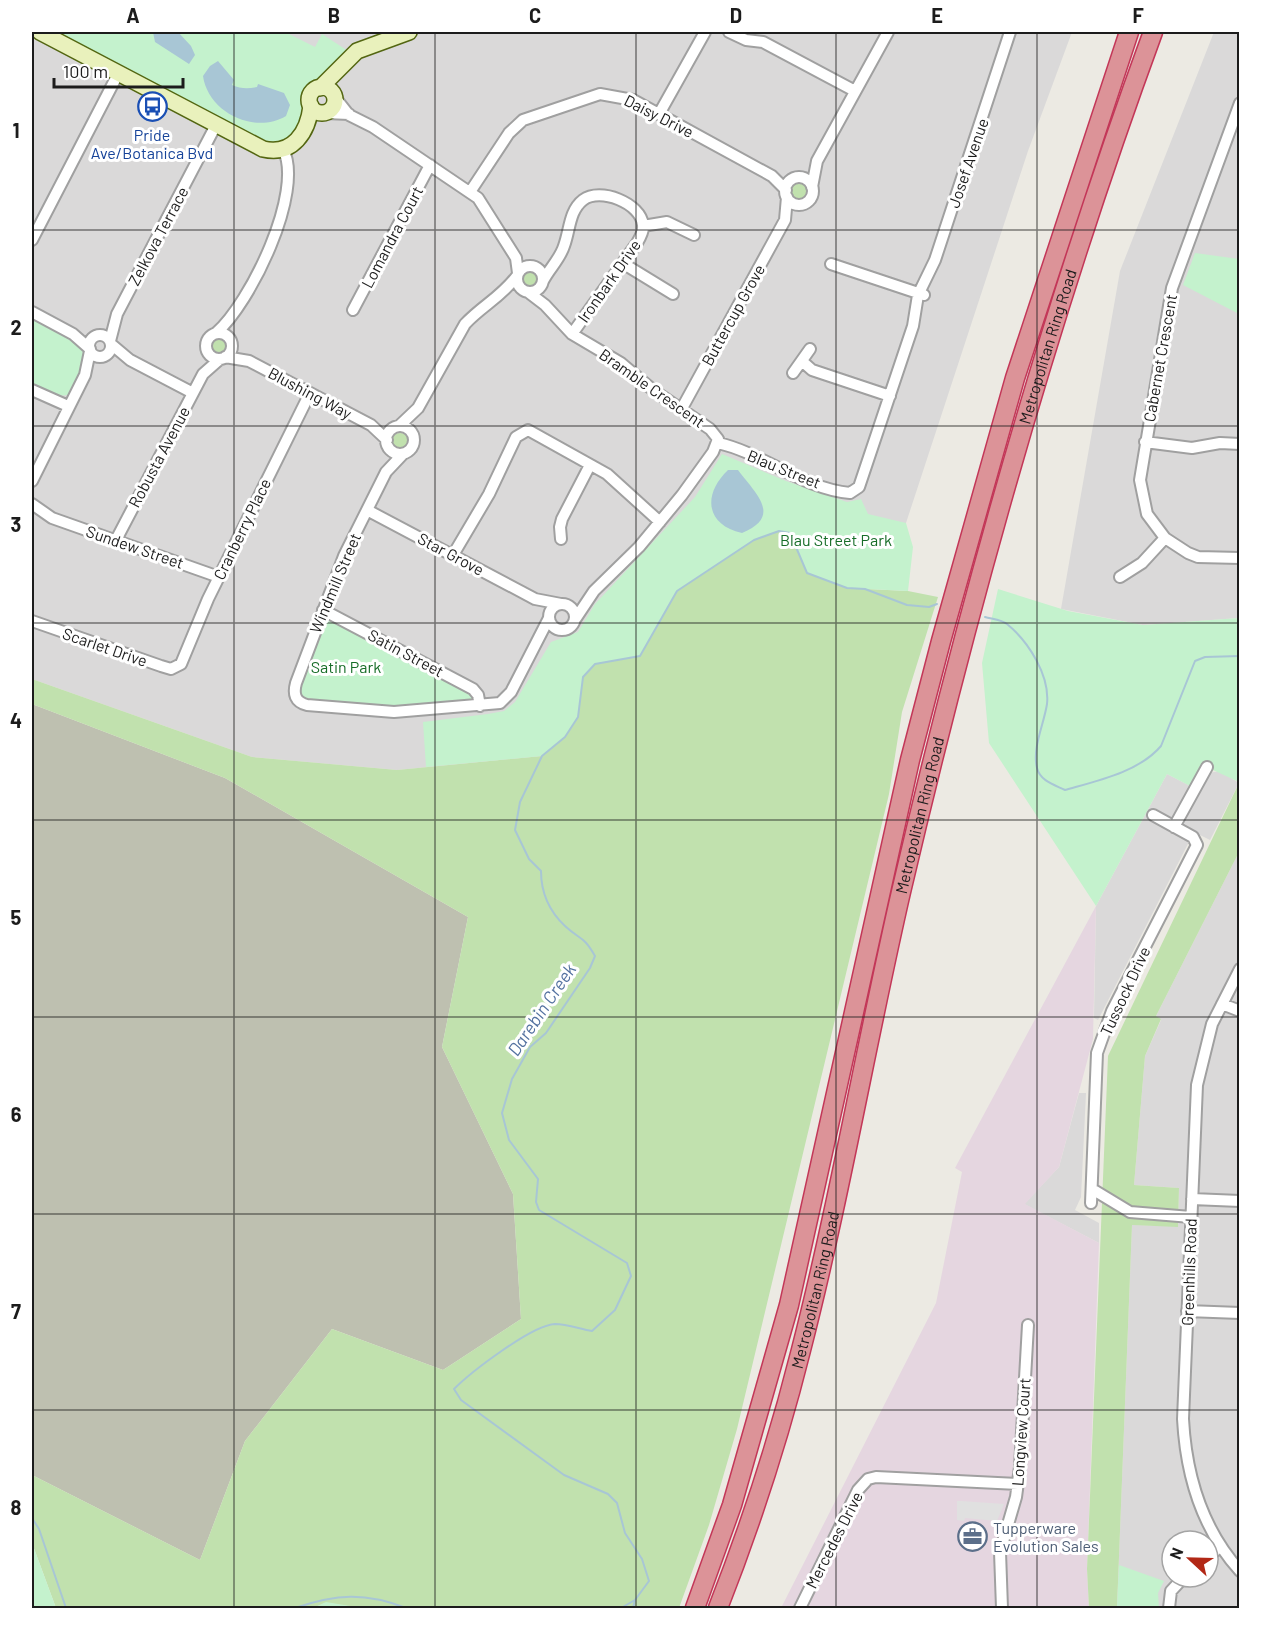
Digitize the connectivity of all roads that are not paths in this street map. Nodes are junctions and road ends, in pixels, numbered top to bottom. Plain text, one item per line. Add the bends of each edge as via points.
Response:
1 (38, 32) edge
2 (409, 32) edge
3 (705, 32) edge
4 (729, 32) edge
5 (757, 32) edge
6 (888, 32) edge
7 (1010, 32) edge
8 (1015, 32) edge
9 (1129, 32) edge
10 (1153, 32) edge
11 (32, 35) edge
12 (763, 42) junction
13 (1000, 65) junction
14 (118, 74) junction
15 (329, 92) junction
16 (855, 92) junction
17 (1239, 103) edge
18 (319, 110) junction
19 (349, 114) junction
20 (659, 114) junction
21 (1236, 123) edge
22 (216, 125) junction
23 (283, 149) junction
24 (817, 161) junction
25 (430, 165) junction
26 (772, 176) junction
27 (794, 179) junction
28 (812, 187) junction
29 (470, 192) junction
30 (786, 193) junction
31 (803, 205) junction
32 (785, 220) junction
33 (643, 226) junction
34 (694, 235) dead end
35 (32, 240) edge
36 (516, 258) junction
37 (555, 261) junction
38 (624, 264) junction
39 (831, 264) dead end
40 (534, 266) junction
41 (517, 275) junction
42 (542, 283) junction
43 (526, 292) junction
44 (673, 294) dead end
45 (921, 294) junction
46 (503, 295) junction
47 (546, 305) junction
48 (353, 310) dead end
49 (32, 312) edge
50 (117, 314) junction
51 (234, 314) junction
52 (216, 333) junction
53 (73, 334) junction
54 (572, 334) junction
55 (96, 336) junction
56 (231, 340) junction
57 (110, 343) junction
58 (810, 348) dead end
59 (90, 350) junction
60 (207, 351) junction
61 (104, 357) junction
62 (222, 358) junction
63 (130, 360) junction
64 (249, 361) junction
65 (803, 362) junction
66 (793, 373) dead end
67 (203, 374) junction
68 (85, 375) junction
69 (32, 390) edge
70 (193, 393) junction
71 (310, 393) junction
72 (890, 396) junction
73 (68, 406) junction
74 (418, 408) junction
75 (681, 410) junction
76 (371, 425) junction
77 (398, 427) junction
78 (412, 434) junction
79 (387, 442) junction
80 (718, 442) junction
81 (1145, 442) junction
82 (1239, 444) edge
83 (403, 454) junction
84 (590, 465) junction
85 (386, 472) junction
86 (32, 476) edge
87 (850, 493) joint
88 (32, 504) edge
89 (368, 510) junction
90 (32, 516) edge
91 (52, 518) junction
92 (660, 522) junction
93 (1165, 538) junction
94 (561, 539) dead end
95 (116, 540) junction
96 (453, 555) junction
97 (1239, 558) edge
98 (219, 577) junction
99 (1120, 577) dead end
100 (594, 591) junction
101 (535, 599) junction
102 (563, 604) junction
103 (323, 610) junction
104 (549, 617) junction
105 (576, 618) junction
106 (32, 621) edge
107 (559, 630) junction
108 (540, 640) junction
109 (178, 667) joint
110 (480, 706) junction
111 (1207, 767) dead end
112 (1153, 815) dead end
113 (1174, 826) junction
114 (1239, 969) edge
115 (1222, 1004) junction
116 (1239, 1011) edge
117 (1092, 1189) junction
118 (1192, 1199) junction
119 (1239, 1201) edge
120 (1091, 1203) dead end
121 (1191, 1217) junction
122 (1187, 1311) junction
123 (1239, 1313) edge
124 (1028, 1325) dead end
125 (1018, 1484) junction
126 (1221, 1546) joint
127 (1239, 1570) edge
128 (1173, 1589) edge
129 (695, 1608) edge
130 (718, 1608) edge
131 (800, 1608) edge
132 (1002, 1608) edge
133 (1169, 1608) edge

1 - 11 street
1 - 14 street
2 - 15 street via 357,51 335,74
3 - 20 street
4 - 12 street
5 - 12 street
6 - 16 street
7 - 13 street, Josef Avenue
8 - 13 street, Josef Avenue
9 - 129 highway, Metropolitan Ring Road via 1015,378 940,641 789,1305 735,1495
10 - 130 highway, Metropolitan Ring Road via 1052,330 979,581 901,894 802,1349 759,1496
12 - 16 street
13 - 45 street, Josef Avenue via 931,279
14 - 22 street
14 - 35 street
15 - 18 street via 334,104
15 - 18 street via 311,95
15 - 19 street
16 - 24 street
17 - 21 street, Cabernet Crescent
18 - 19 street
18 - 23 street via 300,138
19 - 25 street
20 - 26 street, Daisy Drive
20 - 29 street, Daisy Drive via 623,96 600,94 534,115 509,133
21 - 81 street, Cabernet Crescent via 1174,281
22 - 23 street via 263,149
22 - 50 street, Zelkova Terrace
23 - 51 street via 289,165 279,227
24 - 27 street
24 - 28 street
25 - 29 street
25 - 48 street, Lomandra Court
26 - 27 street, Daisy Drive
26 - 30 street, Daisy Drive
27 - 28 street via 805,178
27 - 30 street
28 - 31 street via 812,196
29 - 36 street via 484,205
30 - 31 street via 793,204
30 - 32 street, Buttercup Grove
31 - 32 street, Buttercup Grove
32 - 75 street, Buttercup Grove
33 - 34 street via 667,222
33 - 37 street, Ironbark Drive via 628,206 605,195 592,195 581,201 573,213 564,246
33 - 38 street, Ironbark Drive
36 - 40 street
36 - 41 street
37 - 40 street
37 - 42 street, Ironbark Drive
38 - 44 street
38 - 54 street, Ironbark Drive
39 - 45 street
40 - 41 street via 524,267
40 - 42 street via 542,273
41 - 43 street via 517,283
41 - 46 street
42 - 43 street via 536,291
42 - 47 street, Bramble Crescent
43 - 46 street
43 - 47 street, Bramble Crescent
45 - 72 street, Josef Avenue
46 - 74 street via 465,324
47 - 54 street, Bramble Crescent
49 - 53 street
50 - 55 street, Zelkova Terrace
50 - 57 street, Zelkova Terrace
51 - 52 street
51 - 56 street
52 - 56 street via 224,333
52 - 60 street via 208,338
53 - 55 street
53 - 59 street
54 - 75 street, Bramble Crescent via 621,363
55 - 57 street via 105,336
55 - 59 street via 90,342
56 - 62 street via 230,352
56 - 64 street, Blushing Way
57 - 61 street via 110,351
57 - 63 street
58 - 65 street
59 - 61 street
59 - 68 street
60 - 62 street via 212,357
60 - 67 street, Robusta Avenue
61 - 63 street
61 - 68 street
62 - 64 street, Blushing Way
62 - 67 street, Robusta Avenue
63 - 70 street
64 - 71 street, Blushing Way
65 - 66 street
65 - 72 street via 812,370
67 - 70 street, Robusta Avenue
68 - 73 street
69 - 73 street
70 - 95 street, Robusta Avenue
71 - 76 street, Blushing Way
71 - 98 street, Cranberry Place
72 - 87 street, Josef Avenue via 859,487
73 - 86 street
74 - 77 street
74 - 78 street
75 - 80 street, Bramble Crescent via 714,432
76 - 77 street, Blushing Way
76 - 79 street, Blushing Way
77 - 78 street via 407,428
77 - 79 street via 390,432
78 - 83 street via 412,446
79 - 83 street via 392,451
79 - 85 street, Windmill Street
80 - 87 street, Blau Street via 789,473
80 - 92 street, Bramble Crescent
81 - 82 street via 1192,448
81 - 93 street, Cabernet Crescent via 1140,491 1147,514
83 - 85 street, Windmill Street
84 - 92 street via 607,474
84 - 94 street via 562,519
84 - 96 street via 533,431 519,434
85 - 89 street, Windmill Street
88 - 91 street, Sundew Street
89 - 96 street, Star Grove
89 - 103 street, Windmill Street via 344,556
90 - 91 street, Sundew Street
91 - 95 street, Sundew Street
92 - 100 street, Bramble Crescent
93 - 97 street, Cabernet Crescent via 1198,557
93 - 99 street via 1143,563
95 - 98 street, Sundew Street
96 - 101 street, Star Grove
98 - 109 street, Cranberry Place
100 - 102 street, Bramble Crescent
100 - 105 street, Bramble Crescent
101 - 102 street, Star Grove
101 - 104 street, Star Grove
102 - 104 street via 552,609
102 - 105 street via 572,607
103 - 110 street, Satin Street via 473,688
103 - 110 street, Windmill Street via 296,683 296,697 307,705 381,711
104 - 107 street via 552,626
104 - 108 street
105 - 107 street via 572,626
106 - 109 street, Scarlet Drive via 161,666
107 - 108 street
108 - 110 street via 507,697 500,703
111 - 113 street
112 - 113 street, Tussock Drive
113 - 117 street, Tussock Drive via 1193,837 1197,845 1112,1011 1097,1053
114 - 115 street, Greenhills Road
115 - 116 street
115 - 118 street, Greenhills Road via 1205,1046 1197,1085
117 - 120 street, Tussock Drive
117 - 121 street via 1130,1212
118 - 119 street
118 - 121 street, Greenhills Road
121 - 122 street, Greenhills Road
122 - 123 street
122 - 126 street, Greenhills Road via 1185,1445 1195,1491
124 - 125 street, Longview Court
125 - 131 street, Mercedes Drive via 868,1479 858,1490
125 - 132 street, Longview Court via 1000,1552
126 - 127 street, Greenhills Road
128 - 133 street

